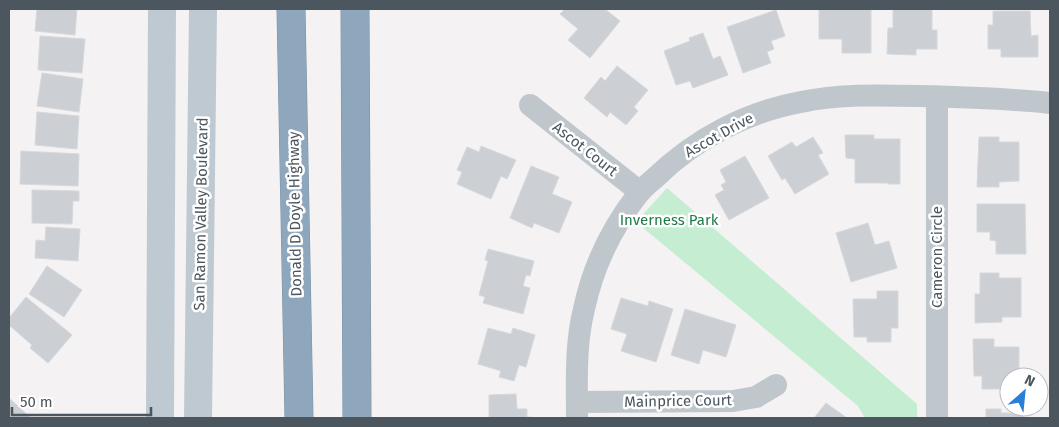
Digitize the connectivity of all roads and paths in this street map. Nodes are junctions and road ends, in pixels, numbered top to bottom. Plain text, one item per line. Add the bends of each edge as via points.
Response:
1 (162, 9) edge
2 (203, 9) edge
3 (291, 9) edge
4 (356, 9) edge
5 (937, 96) junction
6 (1050, 103) edge
7 (530, 106) dead end
8 (640, 192) junction
9 (776, 386) dead end
10 (577, 410) edge
11 (160, 418) edge
12 (198, 418) edge
13 (299, 418) edge
14 (357, 418) edge
15 (936, 418) edge

1 - 11 main road
2 - 12 main road, San Ramon Valley Boulevard
3 - 13 highway, Donald D Doyle Highway
4 - 14 highway
5 - 6 street, Ascot Drive
5 - 8 street, Ascot Drive via 834,98 802,101 771,109 743,119 690,148
5 - 15 street, Cameron Circle
7 - 8 street, Ascot Court
8 - 10 street, Ascot Drive via 623,215 594,272 579,336
9 - 10 street, Mainprice Court via 756,396 733,401

